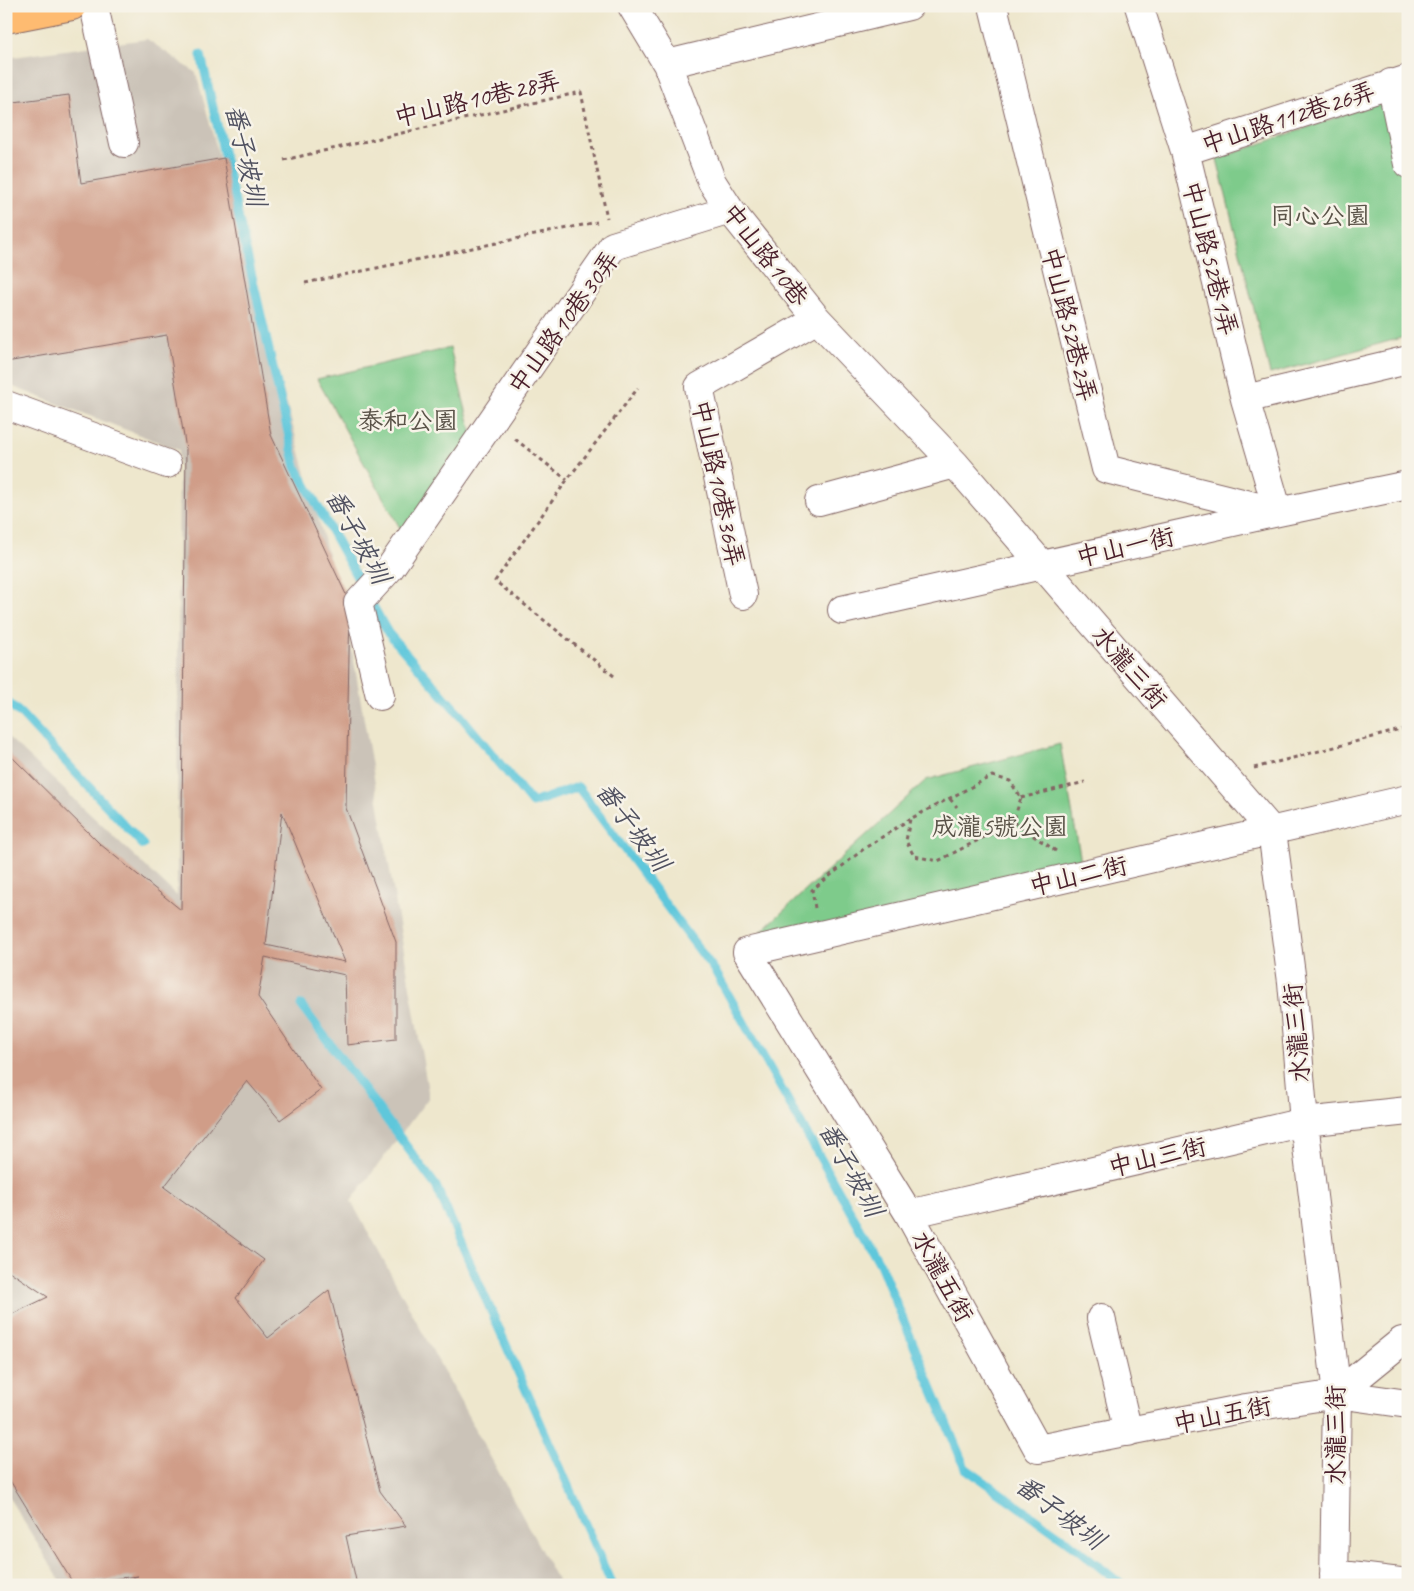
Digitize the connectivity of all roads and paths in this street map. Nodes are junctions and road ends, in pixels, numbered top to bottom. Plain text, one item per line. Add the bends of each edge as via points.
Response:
1 (72, 6) edge
2 (94, 6) edge
3 (632, 6) edge
4 (909, 6) edge
5 (993, 6) edge
6 (1138, 6) edge
7 (6, 19) edge
8 (667, 64) junction
9 (1399, 81) edge
10 (124, 143) dead end
11 (1185, 151) junction
12 (284, 160) dead end
13 (1408, 164) edge
14 (730, 210) junction
15 (598, 222) dead end
16 (613, 246) junction
17 (305, 283) dead end
18 (816, 319) junction
19 (1408, 360) edge
20 (638, 388) dead end
21 (1245, 399) junction
22 (6, 405) edge
23 (493, 421) junction
24 (167, 464) dead end
25 (955, 464) junction
26 (567, 480) junction
27 (1408, 484) edge
28 (819, 501) dead end
29 (1278, 512) junction
30 (1042, 565) junction
31 (743, 595) dead end
32 (842, 610) dead end
33 (614, 676) dead end
34 (380, 696) dead end
35 (1408, 728) edge
36 (1224, 776) junction
37 (1085, 782) dead end
38 (950, 798) junction
39 (1021, 798) junction
40 (1408, 799) edge
41 (956, 808) dead end
42 (910, 819) junction
43 (1013, 822) junction
44 (1272, 831) junction
45 (971, 833) dead end
46 (976, 841) junction
47 (1088, 873) junction
48 (818, 936) junction
49 (747, 952) joint
50 (1408, 1111) edge
51 (1304, 1122) junction
52 (909, 1214) junction
53 (1101, 1318) dead end
54 (1408, 1340) edge
55 (1337, 1394) junction
56 (1408, 1404) edge
57 (1128, 1432) junction
58 (1038, 1449) joint
59 (1334, 1580) edge
60 (1408, 1583) edge

1 - 7 main road
2 - 10 street
3 - 8 street, 中山路10巷
4 - 8 street
5 - 29 street, 中山路52巷2弄 via 1106,469
6 - 11 street, 中山路52巷1弄
8 - 14 street, 中山路10巷 via 712,182
9 - 11 street, 中山路112巷26弄
9 - 13 street, 中山路112巷26弄
11 - 21 street, 中山路52巷1弄
12 - 16 path, 中山路10巷28弄 via 581,92
14 - 16 street, 中山路10巷30弄
14 - 18 street, 中山路10巷
15 - 17 path
16 - 23 street, 中山路10巷30弄
18 - 25 street, 中山路10巷
18 - 31 street, 中山路10巷36弄 via 699,386
19 - 21 street
20 - 26 path
21 - 29 street, 中山路52巷1弄
22 - 24 street
23 - 26 path, 中山路10巷30弄
23 - 34 street, 中山路10巷30弄 via 390,568 358,603
25 - 28 street
25 - 30 street, 中山路10巷
26 - 33 path via 494,581
27 - 29 street, 中山一街
29 - 30 street, 中山一街
30 - 32 street, 中山一街
30 - 36 street, 水瀧三街
35 - 36 path
36 - 44 street, 水瀧三街
37 - 39 path
38 - 39 path via 992,776 1010,781
38 - 41 path
38 - 42 path
39 - 43 path
40 - 44 street, 中山二街
42 - 46 path via 906,841 914,856 938,861
42 - 48 path via 865,848 812,890
43 - 46 path
43 - 47 path
44 - 47 street, 中山二街
44 - 51 street, 水瀧三街 via 1292,982
45 - 46 path
47 - 48 street, 中山二街
48 - 49 street, 中山二街
49 - 52 street, 水瀧五街
50 - 51 street, 中山三街
51 - 52 street, 中山三街
51 - 55 street, 水瀧三街
52 - 58 street, 水瀧五街
53 - 57 street
54 - 55 street via 1402,1341
55 - 56 street, 中山五街
55 - 57 street, 中山五街 via 1246,1408
55 - 59 street, 水瀧三街
57 - 58 street, 中山五街
59 - 60 street

